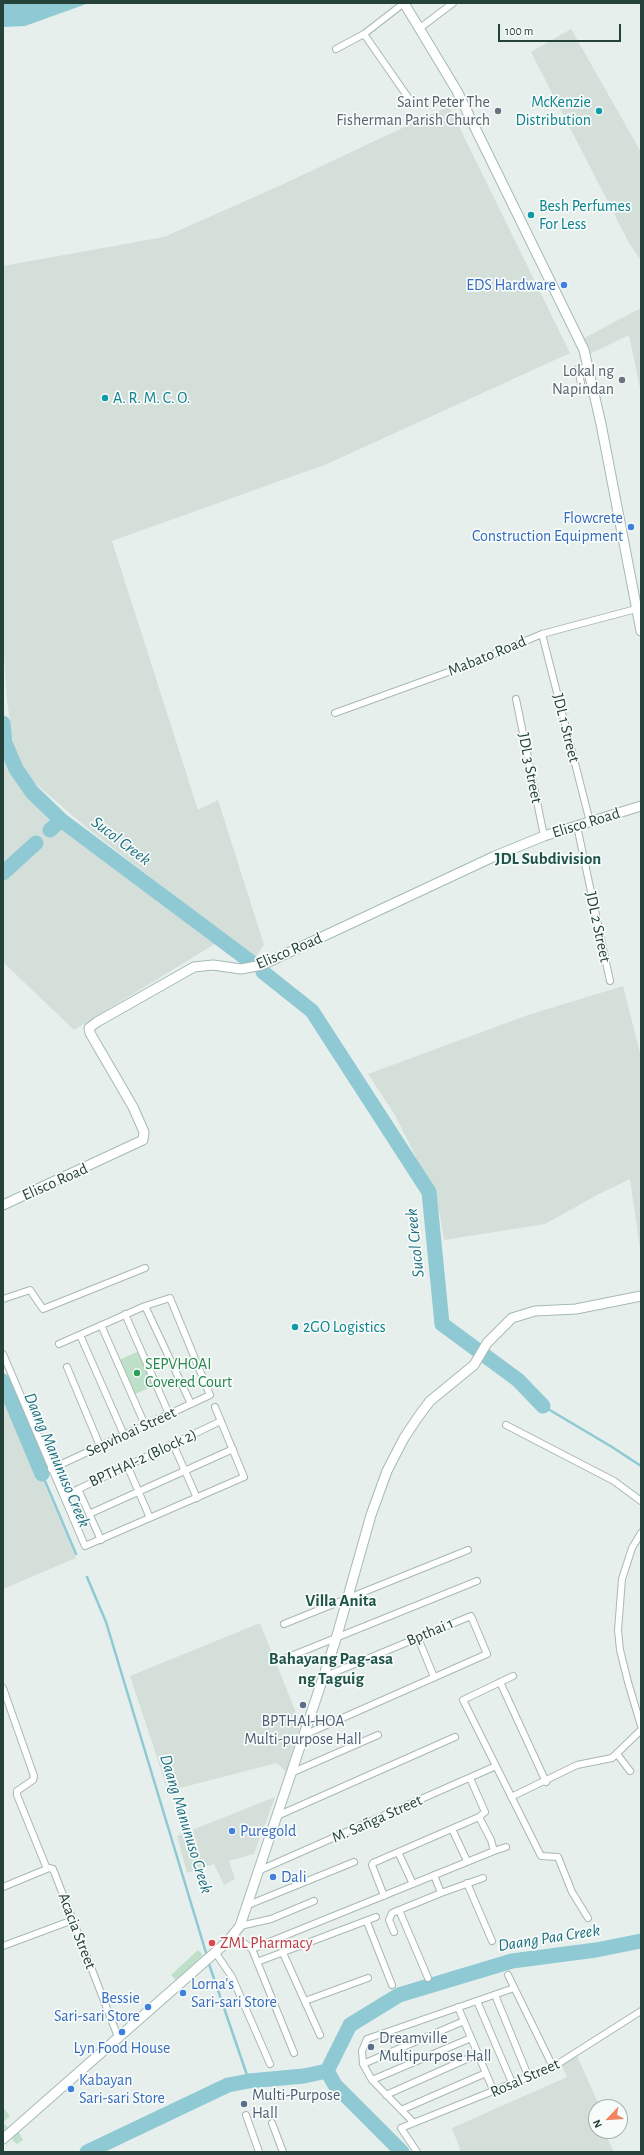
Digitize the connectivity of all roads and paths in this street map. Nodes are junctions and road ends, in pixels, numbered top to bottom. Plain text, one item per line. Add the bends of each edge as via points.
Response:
1 (404, 3) edge
2 (453, 3) edge
3 (420, 28) junction
4 (364, 34) junction
5 (336, 49) dead end
6 (412, 102) dead end
7 (588, 367) junction
8 (581, 383) dead end
9 (639, 608) edge
10 (641, 631) edge
11 (542, 634) junction
12 (516, 699) dead end
13 (335, 713) dead end
14 (641, 806) edge
15 (590, 822) junction
16 (577, 826) junction
17 (544, 836) junction
18 (610, 981) dead end
19 (3, 1205) edge
20 (145, 1268) dead end
21 (641, 1296) edge
22 (3, 1299) edge
23 (145, 1306) junction
24 (125, 1314) junction
25 (101, 1325) junction
26 (80, 1335) junction
27 (59, 1344) dead end
28 (3, 1354) edge
29 (67, 1367) dead end
30 (191, 1404) junction
31 (215, 1407) dead end
32 (169, 1414) junction
33 (221, 1421) junction
34 (145, 1425) junction
35 (506, 1425) dead end
36 (124, 1435) junction
37 (174, 1444) junction
38 (100, 1446) junction
39 (234, 1450) junction
40 (127, 1466) junction
41 (51, 1469) junction
42 (186, 1471) junction
43 (78, 1489) junction
44 (138, 1492) junction
45 (64, 1496) junction
46 (198, 1498) junction
47 (641, 1501) edge
48 (89, 1514) junction
49 (150, 1518) junction
50 (641, 1533) edge
51 (101, 1540) junction
52 (468, 1550) dead end
53 (477, 1581) dead end
54 (346, 1601) junction
55 (284, 1624) dead end
56 (418, 1638) junction
57 (336, 1639) junction
58 (281, 1660) dead end
59 (513, 1676) dead end
60 (323, 1677) junction
61 (434, 1677) junction
62 (500, 1682) junction
63 (3, 1688) edge
64 (641, 1726) edge
65 (641, 1730) edge
66 (304, 1735) junction
67 (378, 1735) dead end
68 (455, 1737) dead end
69 (617, 1754) junction
70 (496, 1766) junction
71 (630, 1771) dead end
72 (291, 1773) junction
73 (470, 1778) junction
74 (546, 1782) junction
75 (511, 1797) junction
76 (277, 1816) junction
77 (479, 1817) junction
78 (452, 1829) junction
79 (506, 1848) dead end
80 (494, 1851) junction
81 (398, 1852) junction
82 (467, 1861) junction
83 (354, 1862) dead end
84 (50, 1869) junction
85 (258, 1871) junction
86 (434, 1875) junction
87 (483, 1878) dead end
88 (467, 1883) junction
89 (414, 1884) junction
90 (3, 1887) edge
91 (441, 1893) junction
92 (384, 1896) junction
93 (314, 1901) dead end
94 (248, 1905) junction
95 (399, 1910) junction
96 (376, 1917) dead end
97 (588, 1918) dead end
98 (73, 1920) junction
99 (367, 1922) junction
100 (240, 1926) junction
101 (394, 1932) dead end
102 (234, 1936) junction
103 (492, 1941) dead end
104 (3, 1946) edge
105 (252, 1949) junction
106 (284, 1953) junction
107 (210, 1957) junction
108 (256, 1962) junction
109 (508, 1975) dead end
110 (368, 1978) dead end
111 (428, 1978) dead end
112 (392, 1985) dead end
113 (514, 1988) junction
114 (495, 1995) junction
115 (305, 2001) junction
116 (477, 2002) junction
117 (458, 2007) junction
118 (641, 2011) edge
119 (464, 2021) junction
120 (320, 2035) dead end
121 (118, 2037) junction
122 (471, 2038) junction
123 (294, 2053) dead end
124 (478, 2054) junction
125 (270, 2064) dead end
126 (363, 2064) junction
127 (553, 2067) junction
128 (486, 2073) junction
129 (529, 2078) junction
130 (372, 2080) junction
131 (513, 2084) junction
132 (494, 2092) junction
133 (386, 2096) junction
134 (401, 2110) junction
135 (246, 2115) dead end
136 (413, 2122) junction
137 (272, 2123) dead end
138 (3, 2139) edge
139 (259, 2152) edge
140 (283, 2152) edge
141 (417, 2152) edge

1 - 3 main road
1 - 4 street
2 - 3 street
3 - 7 main road via 468,113 584,350
4 - 5 street
4 - 6 street
7 - 8 street via 578,369
7 - 9 main road
9 - 10 main road
9 - 11 street, Mabato Road
11 - 13 street, Mabato Road via 465,666
11 - 15 street, JDL 1 Street
12 - 17 street, JDL 3 Street
14 - 15 main road, Elisco Road
15 - 16 main road, Elisco Road
16 - 17 main road, Elisco Road
16 - 18 street, JDL 2 Street
17 - 19 main road, Elisco Road via 495,856 262,965 242,969 213,965 194,967 97,1022 89,1028 90,1033 133,1107 144,1132 143,1140
20 - 22 street via 42,1310 30,1290
21 - 54 main road via 576,1309 521,1314 508,1321 484,1347 478,1360 430,1401 404,1438 387,1471 371,1515
23 - 24 street
23 - 30 street
23 - 30 street, Sepvhoai Street via 166,1298 171,1300 210,1396
24 - 25 street
24 - 32 street
25 - 26 street
25 - 34 street
26 - 27 street
26 - 36 street
28 - 41 street
29 - 38 street
30 - 32 street, Sepvhoai Street
31 - 33 street
32 - 34 street, Sepvhoai Street
33 - 37 street, BPTHAI-2 (Block 2)
33 - 39 street
34 - 36 street, Sepvhoai Street
35 - 47 street via 614,1481
36 - 38 street, Sepvhoai Street
37 - 40 street, BPTHAI-2 (Block 2)
37 - 42 street
38 - 41 street, Sepvhoai Street
39 - 42 street
39 - 46 street via 244,1476
40 - 43 street, BPTHAI-2 (Block 2)
40 - 44 street
41 - 45 street
42 - 44 street
42 - 46 street
43 - 45 street, BPTHAI-2 (Block 2)
43 - 48 street
44 - 48 street
44 - 49 street
45 - 51 street via 85,1546
46 - 49 street
48 - 51 street
49 - 51 street
50 - 64 street via 632,1548 622,1579 618,1630 623,1663
52 - 54 street
53 - 57 street
54 - 55 street
54 - 57 main road
56 - 60 street, Bpthai 1
56 - 61 street
56 - 61 street, Bpthai 1 via 471,1616 487,1654
57 - 58 street
57 - 60 main road
59 - 62 street
60 - 66 main road
61 - 66 street
62 - 70 street via 464,1700
62 - 74 street
63 - 84 street, Acacia Street via 34,1776 33,1780 17,1791 17,1795
65 - 69 street
66 - 72 main road
67 - 72 street
68 - 76 street
69 - 71 street
69 - 74 street via 612,1758 577,1765
70 - 73 street, M. Sañga Street
70 - 75 street
72 - 76 main road
73 - 77 street via 485,1812
73 - 85 street, M. Sañga Street
74 - 75 street
75 - 97 street via 541,1856 558,1856 572,1892
76 - 85 main road
77 - 78 street
77 - 80 street
78 - 81 street
78 - 82 street
79 - 80 street
80 - 82 street
81 - 89 street
81 - 92 street via 372,1863
82 - 86 street
83 - 94 street
84 - 90 street
84 - 98 street, Acacia Street
85 - 94 main road
86 - 89 street
86 - 91 street
87 - 88 street
88 - 91 street
88 - 103 street
89 - 92 street
91 - 95 street
92 - 105 street
93 - 100 street via 271,1919
94 - 100 main road
95 - 101 street via 389,1916
95 - 111 street
96 - 99 street
98 - 104 street
98 - 121 street, Acacia Street
99 - 106 street
99 - 112 street
100 - 102 main road
102 - 105 street
102 - 107 main road
105 - 108 street
106 - 108 street
106 - 115 street
107 - 121 main road
107 - 125 street via 232,1977
108 - 123 street
109 - 113 street
110 - 115 street
113 - 114 street
113 - 127 street
114 - 116 street
114 - 129 street
115 - 120 street
116 - 117 street
116 - 131 street
117 - 119 street
117 - 126 street via 367,2040 362,2051
118 - 127 street, Rosal Street
119 - 122 street
119 - 126 street
121 - 138 main road
122 - 124 street
122 - 130 street
124 - 128 street
124 - 133 street
126 - 130 street
127 - 129 street, Rosal Street
128 - 132 street
128 - 134 street
129 - 131 street, Rosal Street
130 - 133 street
131 - 132 street, Rosal Street
132 - 136 street, Rosal Street
133 - 134 street
134 - 136 street
135 - 139 street
136 - 141 street, Rosal Street via 401,2128
137 - 140 street

